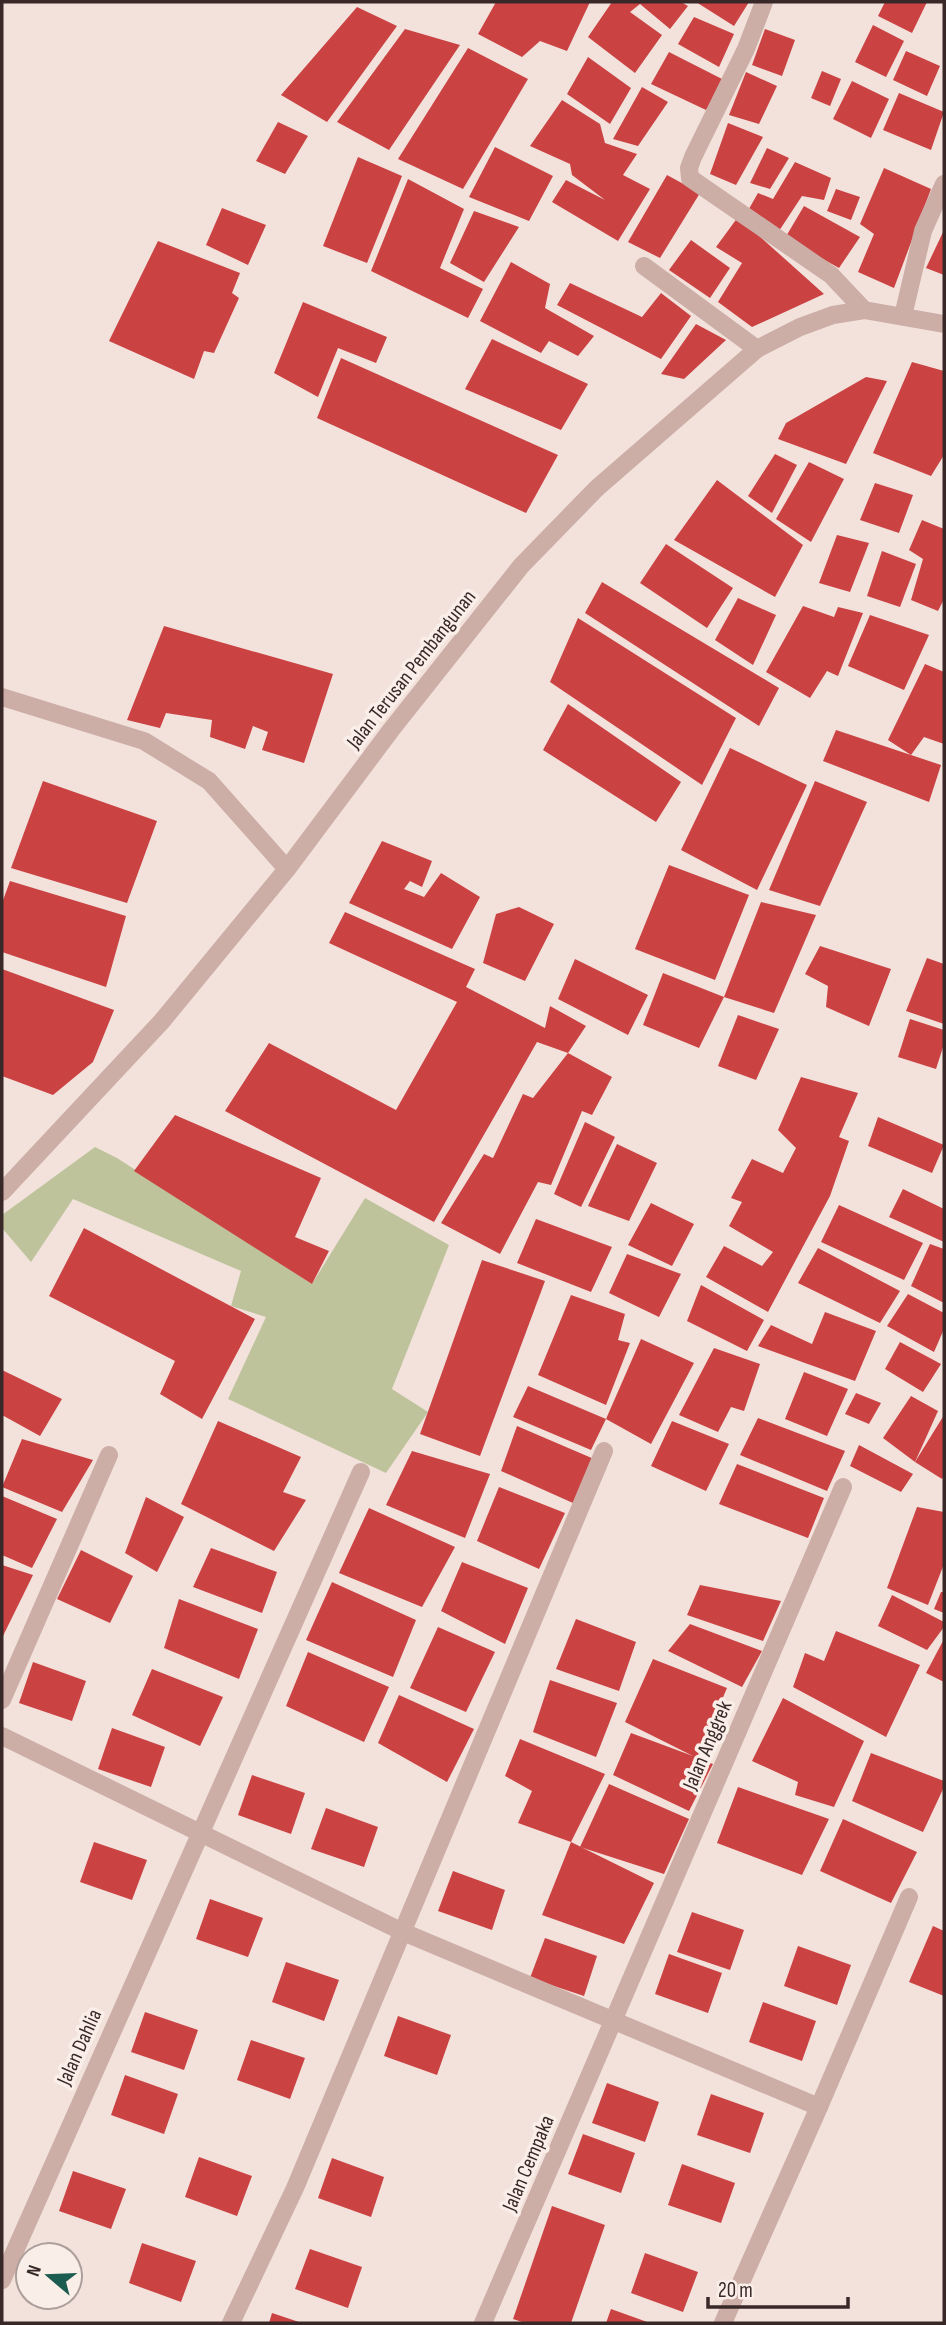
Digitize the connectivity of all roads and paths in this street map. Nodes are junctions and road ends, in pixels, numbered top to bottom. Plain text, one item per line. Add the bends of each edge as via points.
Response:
1 (764, 2) edge
2 (944, 184) edge
3 (644, 266) dead end
4 (864, 310) junction
5 (903, 316) junction
6 (944, 324) edge
7 (757, 349) junction
8 (2, 697) edge
9 (287, 869) junction
10 (2, 1192) edge
11 (604, 1451) dead end
12 (109, 1455) dead end
13 (361, 1472) dead end
14 (843, 1487) dead end
15 (2, 1700) edge
16 (2, 1736) edge
17 (198, 1833) junction
18 (909, 1897) dead end
19 (403, 1932) junction
20 (614, 2020) junction
21 (818, 2107) junction
22 (2, 2280) edge
23 (230, 2323) edge
24 (483, 2323) edge
25 (723, 2323) edge

1 - 4 street via 693,157 690,178 831,275
2 - 5 street via 923,231
3 - 7 street
4 - 5 street, Jalan Terusan Pembangunan
4 - 7 street, Jalan Terusan Pembangunan via 800,327
5 - 6 street, Jalan Terusan Pembangunan
7 - 9 street, Jalan Terusan Pembangunan via 597,488 521,566
8 - 9 street via 144,741 209,781
9 - 10 street, Jalan Terusan Pembangunan via 162,1021
11 - 19 street
12 - 15 street
13 - 17 street, Jalan Dahlia
14 - 20 street, Jalan Anggrek
16 - 17 street
17 - 19 street
17 - 22 street, Jalan Dahlia
18 - 21 street
19 - 20 street
19 - 23 street via 295,2188
20 - 21 street
20 - 24 street, Jalan Cempaka
21 - 25 street

